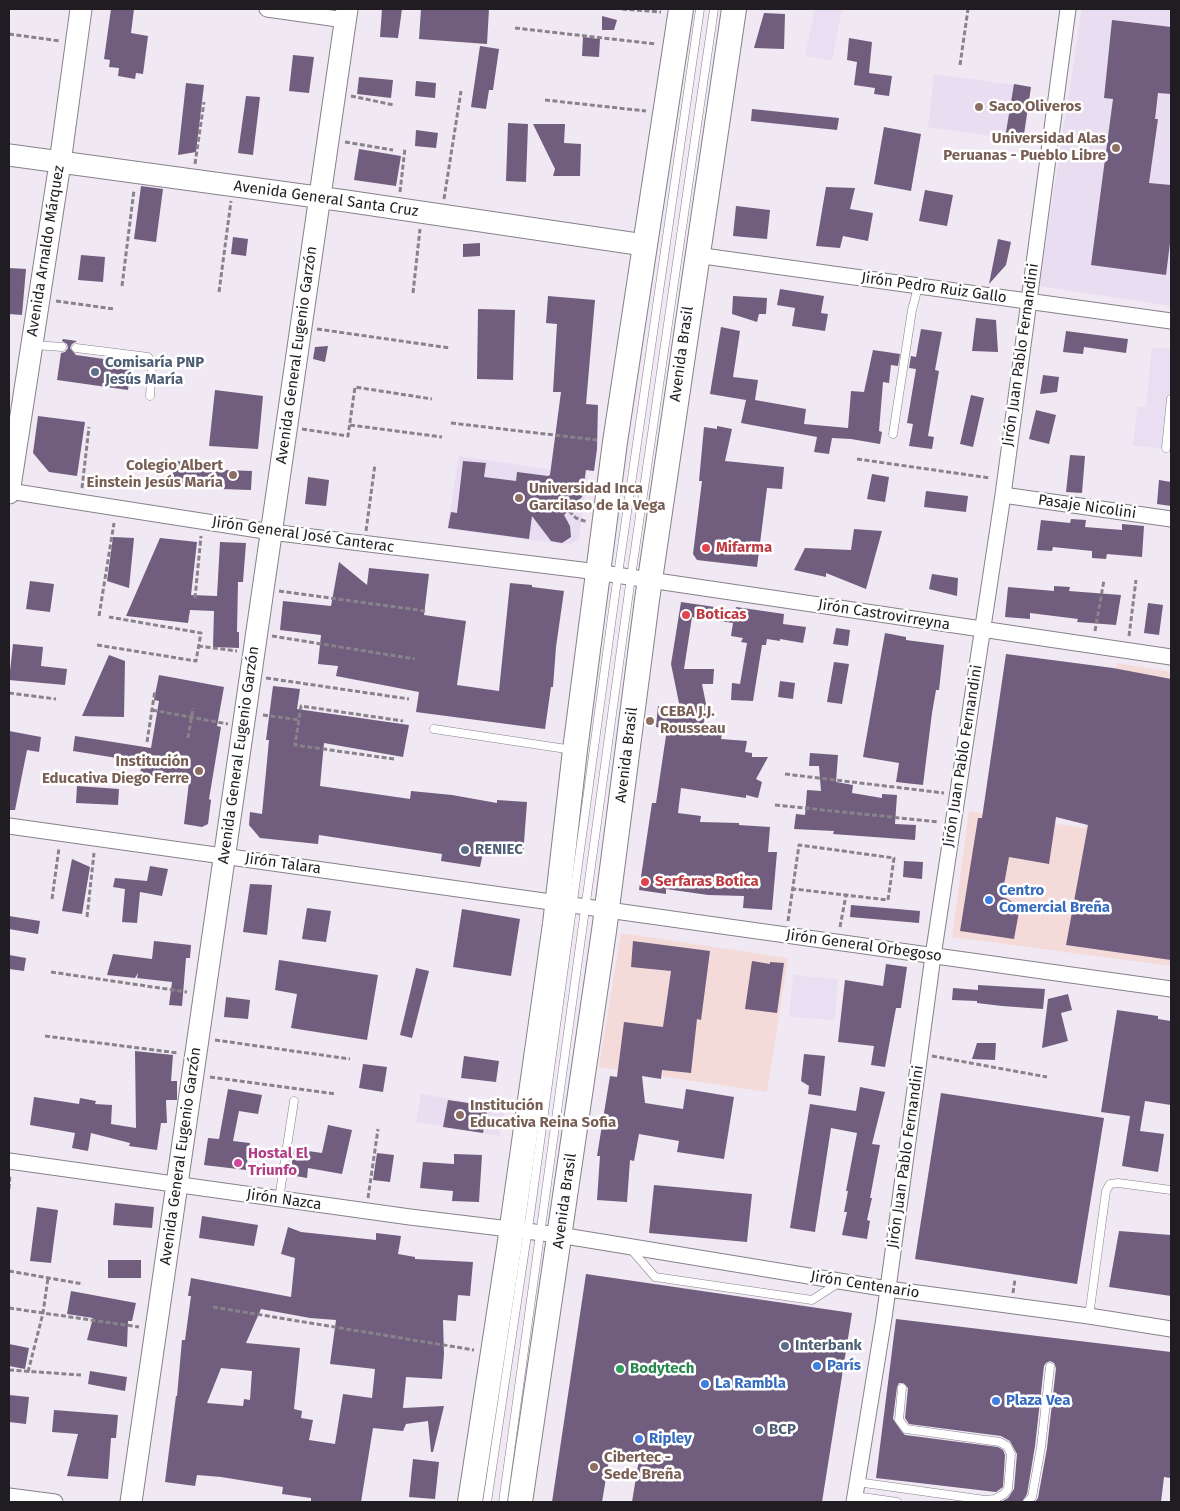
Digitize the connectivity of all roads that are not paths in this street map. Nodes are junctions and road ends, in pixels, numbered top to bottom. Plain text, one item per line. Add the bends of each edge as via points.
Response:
1 (80, 9) edge
2 (267, 9) edge
3 (714, 9) edge
4 (734, 9) edge
5 (1068, 9) edge
6 (687, 10) edge
7 (346, 14) edge
8 (9, 155) edge
9 (60, 162) junction
10 (319, 198) junction
11 (644, 245) junction
12 (696, 256) junction
13 (918, 287) junction
14 (1028, 301) junction
15 (1171, 321) edge
16 (32, 344) junction
17 (62, 347) dead end
18 (76, 348) dead end
19 (150, 396) dead end
20 (1171, 399) edge
21 (893, 434) dead end
22 (1166, 448) dead end
23 (9, 492) edge
24 (1003, 495) junction
25 (1171, 519) edge
26 (271, 532) junction
27 (624, 576) junction
28 (982, 630) junction
29 (1171, 658) edge
30 (434, 729) dead end
31 (575, 750) junction
32 (9, 826) edge
33 (224, 856) junction
34 (581, 906) junction
35 (933, 956) junction
36 (1171, 989) edge
37 (294, 1101) dead end
38 (9, 1161) edge
39 (177, 1186) junction
40 (1171, 1190) edge
41 (279, 1199) junction
42 (535, 1233) junction
43 (629, 1247) junction
44 (842, 1281) junction
45 (888, 1289) junction
46 (1089, 1316) junction
47 (1171, 1330) edge
48 (1050, 1367) dead end
49 (902, 1388) dead end
50 (855, 1494) edge
51 (9, 1496) edge
52 (55, 1502) edge
53 (131, 1502) edge
54 (470, 1502) edge
55 (487, 1502) edge
56 (503, 1502) edge
57 (520, 1502) edge
58 (897, 1502) edge
59 (1027, 1502) edge

1 - 9 main road, Avenida Arnaldo Márquez
2 - 7 street
3 - 27 lane, Avenida Brasil
4 - 12 main road, Avenida Brasil
5 - 14 street, Jirón Juan Pablo Fernandini
6 - 11 main road, Avenida Brasil via 675,46
6 - 27 lane, Avenida Brasil
7 - 10 main road, Avenida General Eugenio Garzón
8 - 9 main road, Avenida General Santa Cruz
9 - 10 main road, Avenida General Santa Cruz
9 - 16 main road, Avenida Arnaldo Márquez
10 - 11 main road, Avenida General Santa Cruz
10 - 26 main road, Avenida General Eugenio Garzón
11 - 27 main road, Avenida Brasil via 615,442
12 - 13 street, Jirón Pedro Ruiz Gallo
12 - 27 main road, Avenida Brasil
13 - 14 street, Jirón Pedro Ruiz Gallo
13 - 21 lane
14 - 15 street, Jirón Pedro Ruiz Gallo
14 - 24 street, Jirón Juan Pablo Fernandini
16 - 17 lane
16 - 23 main road, Avenida Arnaldo Márquez
18 - 19 lane via 148,357 152,363
20 - 22 lane
23 - 26 street, Jirón General José Canterac
24 - 25 street, Pasaje Nicolini
24 - 28 street, Jirón Juan Pablo Fernandini
26 - 27 street, Jirón General José Canterac
26 - 33 main road, Avenida General Eugenio Garzón
27 - 28 street, Jirón Castrovirreyna
27 - 31 main road, Avenida Brasil
27 - 34 main road, Avenida Brasil
27 - 34 lane, Avenida Brasil
28 - 29 street, Jirón Castrovirreyna
28 - 35 street, Jirón Juan Pablo Fernandini
30 - 31 lane
31 - 34 main road, Avenida Brasil
32 - 33 street, Jirón Talara
33 - 34 street, Jirón Talara
33 - 39 main road, Avenida General Eugenio Garzón
34 - 35 street, Jirón General Orbegoso
34 - 42 main road, Avenida Brasil
34 - 42 main road, Avenida Brasil
35 - 36 street, Jirón General Orbegoso
35 - 45 street, Jirón Juan Pablo Fernandini
37 - 41 lane
38 - 39 street, Jirón Nazca
39 - 41 street, Jirón Nazca
39 - 53 main road, Avenida General Eugenio Garzón
40 - 46 lane via 1110,1184 1106,1191
41 - 42 street, Jirón Nazca
42 - 43 street, Jirón Centenario
42 - 54 main road, Avenida Brasil via 493,1353
42 - 55 lane, Avenida Brasil
42 - 56 lane, Avenida Brasil
42 - 57 main road, Avenida Brasil
43 - 44 street, Jirón Centenario
43 - 44 lane via 655,1277 812,1300
44 - 45 street, Jirón Centenario
45 - 46 street, Jirón Centenario
45 - 50 street, Jirón Juan Pablo Fernandini
46 - 47 street, Jirón Centenario
48 - 59 lane via 1041,1447 1032,1497
49 - 50 lane via 899,1420 906,1429 1000,1442 1007,1446 1011,1454 1008,1489 995,1499 985,1500
50 - 58 lane
51 - 52 street

